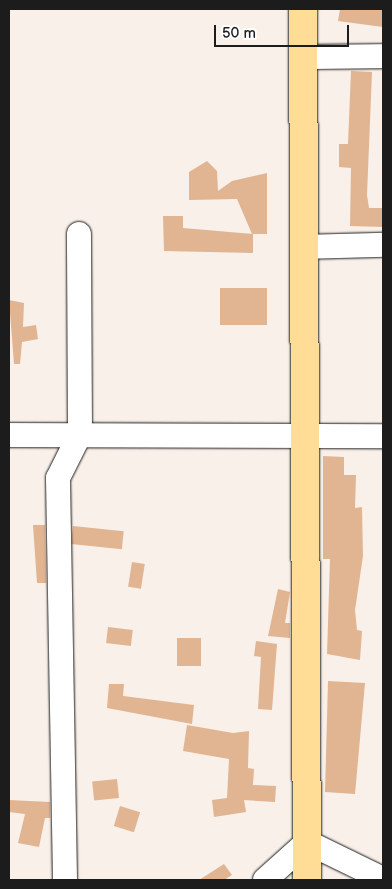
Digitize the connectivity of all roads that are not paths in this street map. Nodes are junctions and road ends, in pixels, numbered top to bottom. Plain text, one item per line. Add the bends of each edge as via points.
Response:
1 (303, 9) edge
2 (383, 56) edge
3 (303, 57) junction
4 (79, 234) dead end
5 (383, 245) edge
6 (304, 247) junction
7 (80, 434) junction
8 (9, 435) edge
9 (305, 436) junction
10 (383, 436) edge
11 (307, 842) junction
12 (65, 880) edge
13 (265, 880) edge
14 (307, 880) edge
15 (383, 880) edge

1 - 3 highway
2 - 3 street
3 - 6 highway
4 - 7 street
5 - 6 street
6 - 9 highway
7 - 8 street
7 - 9 street
7 - 12 street via 58,478
9 - 10 street
9 - 11 highway
11 - 13 street
11 - 14 highway
11 - 15 street

